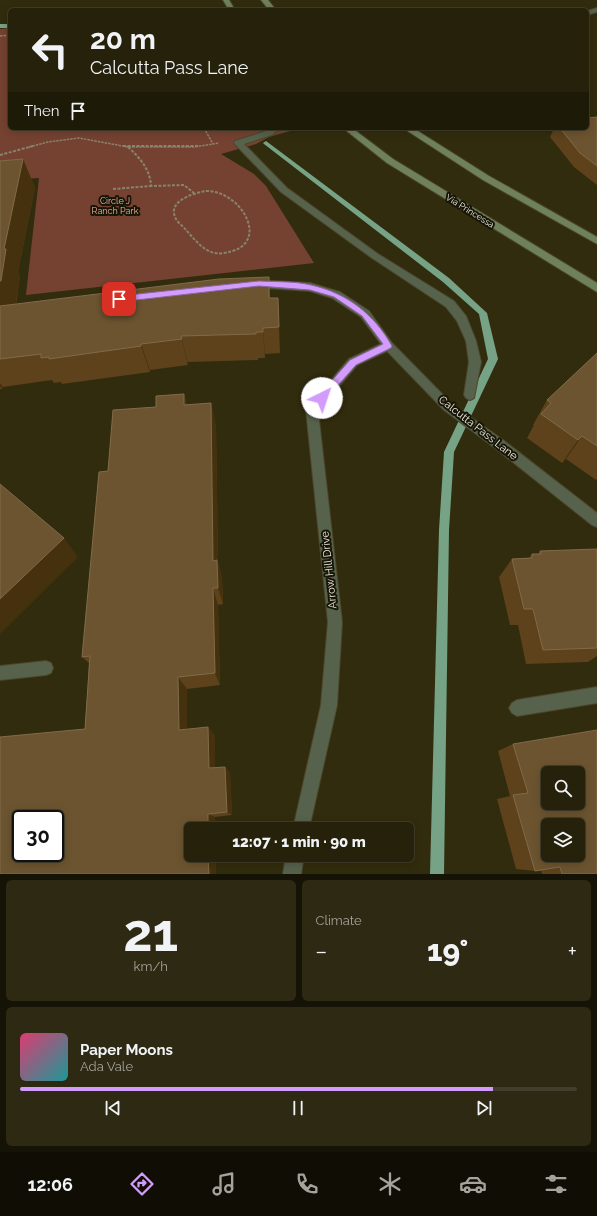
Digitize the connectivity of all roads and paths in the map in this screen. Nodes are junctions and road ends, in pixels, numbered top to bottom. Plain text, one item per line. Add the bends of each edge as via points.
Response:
1 (264, 0) edge
2 (271, 8) edge
3 (273, 130) edge
4 (350, 130) edge
5 (410, 130) edge
6 (213, 144) dead end
7 (128, 147) junction
8 (0, 155) edge
9 (151, 186) junction
10 (113, 189) dead end
11 (194, 193) junction
12 (597, 241) edge
13 (245, 285) edge
14 (597, 288) edge
15 (388, 346) junction
16 (470, 395) dead end
17 (596, 518) edge
18 (46, 668) dead end
19 (0, 672) edge
20 (597, 695) edge
21 (517, 708) dead end
22 (303, 822) edge
23 (294, 862) edge
24 (292, 874) edge

1 - 2 street
3 - 16 street via 238,143 284,190 375,256 450,304 462,319 471,341 475,362
4 - 14 street, Via Princessa via 390,161
5 - 12 street via 486,178
6 - 7 path via 194,147
7 - 8 path via 79,138 48,142
7 - 9 path via 148,171
9 - 10 path
9 - 11 path via 184,185
11 - 11 path via 218,192 234,201 250,222 249,237 243,245 222,254 204,250 175,217 177,203
13 - 15 street, Calcutta Pass Lane via 310,287 336,295 365,314
15 - 17 street, Calcutta Pass Lane via 448,406
15 - 22 street, Arrow Hill Drive via 353,362 312,410 335,622 329,705
18 - 19 street
20 - 21 street
23 - 24 street

